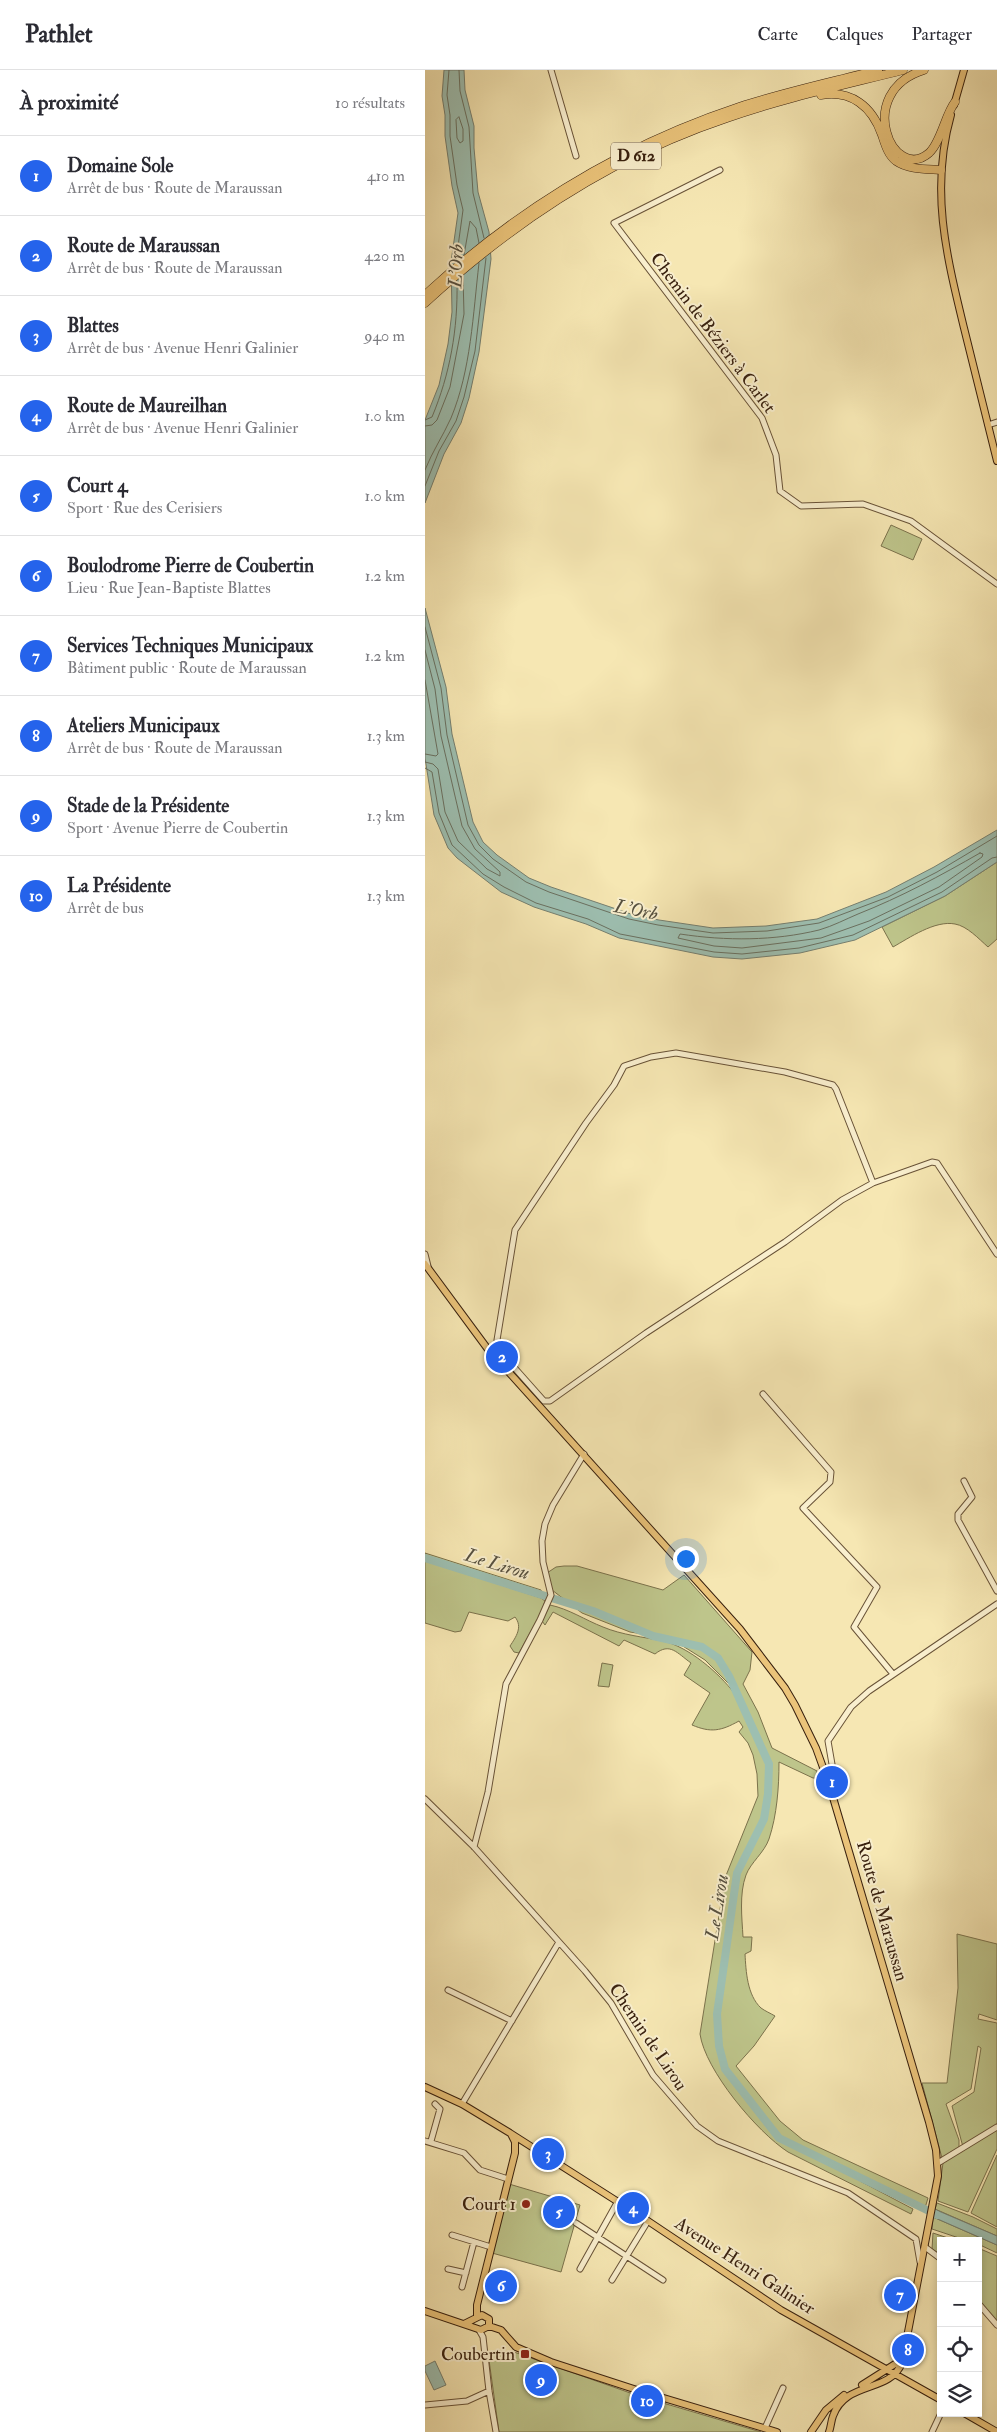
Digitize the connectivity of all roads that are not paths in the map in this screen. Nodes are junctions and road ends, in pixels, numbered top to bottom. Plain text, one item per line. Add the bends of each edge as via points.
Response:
1 (551, 70) edge
2 (863, 70) edge
3 (878, 70) edge
4 (903, 70) edge
5 (924, 70) edge
6 (964, 70) edge
7 (793, 92) junction
8 (955, 102) junction
9 (775, 103) junction
10 (576, 156) dead end
11 (720, 170) dead end
12 (941, 170) junction
13 (507, 230) junction
14 (434, 290) junction
15 (425, 295) edge
16 (425, 303) edge
17 (997, 422) edge
18 (988, 425) junction
19 (997, 461) edge
20 (997, 584) edge
21 (873, 1183) junction
22 (425, 1254) edge
23 (997, 1254) edge
24 (427, 1266) edge
25 (499, 1349) junction
26 (493, 1355) junction
27 (763, 1394) dead end
28 (584, 1454) junction
29 (965, 1481) dead end
30 (997, 1591) edge
31 (997, 1604) edge
32 (893, 1674) junction
33 (824, 1775) junction
34 (425, 1799) edge
35 (474, 1846) junction
36 (559, 1942) junction
37 (448, 1990) dead end
38 (512, 2021) junction
39 (425, 2087) edge
40 (435, 2104) dead end
41 (462, 2104) junction
42 (997, 2127) edge
43 (510, 2133) junction
44 (428, 2141) edge
45 (537, 2150) junction
46 (515, 2153) junction
47 (937, 2160) junction
48 (508, 2179) junction
49 (618, 2201) junction
50 (648, 2221) junction
51 (576, 2222) dead end
52 (453, 2235) dead end
53 (598, 2238) junction
54 (475, 2242) junction
55 (491, 2247) junction
56 (925, 2247) junction
57 (627, 2256) junction
58 (937, 2257) edge
59 (448, 2269) dead end
60 (580, 2269) dead end
61 (466, 2273) junction
62 (920, 2273) junction
63 (612, 2280) dead end
64 (663, 2280) dead end
65 (462, 2287) dead end
66 (982, 2308) edge
67 (425, 2311) edge
68 (476, 2318) junction
69 (460, 2324) junction
70 (997, 2325) edge
71 (487, 2327) junction
72 (477, 2328) junction
73 (483, 2337) junction
74 (903, 2359) junction
75 (885, 2368) junction
76 (896, 2374) junction
77 (783, 2388) dead end
78 (489, 2391) junction
79 (937, 2398) edge
80 (425, 2405) edge
81 (939, 2417) edge
82 (973, 2417) edge
83 (765, 2428) junction
84 (996, 2429) edge
85 (496, 2432) edge
86 (777, 2432) edge
87 (811, 2432) edge
88 (829, 2432) edge
89 (932, 2432) edge

1 - 10 street
2 - 7 highway
3 - 7 highway, D 612
4 - 9 highway, D 612
5 - 8 highway via 905,79 887,102 885,126 897,151 909,158 930,152
6 - 8 main road
7 - 13 highway, D 612 via 713,116 657,139 567,186
8 - 12 main road via 943,144
9 - 12 highway via 828,94 850,97 863,104 873,116 894,159 906,166
9 - 13 highway, D 612 via 707,125 630,158
11 - 20 street, Chemin de Béziers à Carlet via 614,223 762,418 776,455 780,491 801,506 863,504 911,521
12 - 18 main road via 946,249
13 - 14 highway, D 612
14 - 15 highway, D 612
14 - 16 highway, D 612
17 - 18 street
18 - 19 main road
21 - 23 street via 937,1163
21 - 25 street via 842,1200 550,1401 544,1401 512,1365 505,1352
21 - 25 street via 833,1085 785,1072 676,1053 624,1066 515,1230 497,1340
22 - 24 street
24 - 26 main road, Route de Maraussan
25 - 26 street
26 - 28 main road, Route de Maraussan
27 - 32 street via 831,1472 830,1482 803,1508 877,1587 854,1627
28 - 33 main road, Route de Maraussan via 740,1629 779,1681
28 - 35 street via 545,1524 543,1562 551,1595 506,1684 488,1792
29 - 30 street via 972,1497 958,1520
31 - 32 street via 963,1630
32 - 33 street via 851,1707 828,1741 833,1772
33 - 47 main road, Route de Maraussan
34 - 35 street, Chemin de Lirou
35 - 36 street, Chemin de Lirou
36 - 38 street
36 - 62 street, Chemin de Lirou via 611,2003 653,2075 697,2126 718,2141 840,2190 909,2234 919,2247
37 - 38 street
38 - 41 street
39 - 41 main road, Avenue Henri Galinier
40 - 44 street via 440,2109
41 - 43 main road, Avenue Henri Galinier
42 - 47 street
43 - 45 main road, Avenue Henri Galinier
43 - 46 main road via 515,2142
44 - 48 street via 464,2153 480,2170
45 - 46 main road via 524,2147
45 - 49 main road, Avenue Henri Galinier
46 - 48 main road
47 - 56 main road, Route de Maraussan via 934,2202
48 - 55 main road
49 - 50 main road, Avenue Henri Galinier
49 - 53 street
50 - 57 street
50 - 75 main road, Avenue Henri Galinier via 781,2310
51 - 53 street
52 - 54 street
53 - 57 street
53 - 60 street
54 - 55 street
54 - 61 street
55 - 68 main road
56 - 58 street
56 - 62 main road, Route de Maraussan
57 - 63 street
57 - 64 street
59 - 61 street
61 - 65 street
62 - 74 main road, Route de Maraussan
66 - 70 street
67 - 69 main road
68 - 69 main road
68 - 71 main road via 487,2317
68 - 72 main road
69 - 72 main road
71 - 72 main road
71 - 73 street
71 - 83 main road via 501,2330 516,2347 551,2362
72 - 73 street
73 - 78 street
74 - 75 main road
74 - 76 main road, Route de Maraussan
75 - 76 main road, Avenue Henri Galinier
75 - 87 main road via 836,2401 819,2418
76 - 79 main road, Avenue Henri Galinier
76 - 88 main road via 847,2397 832,2417
77 - 83 street
78 - 80 street via 467,2401
78 - 85 street
81 - 89 street
82 - 84 main road
83 - 86 main road

